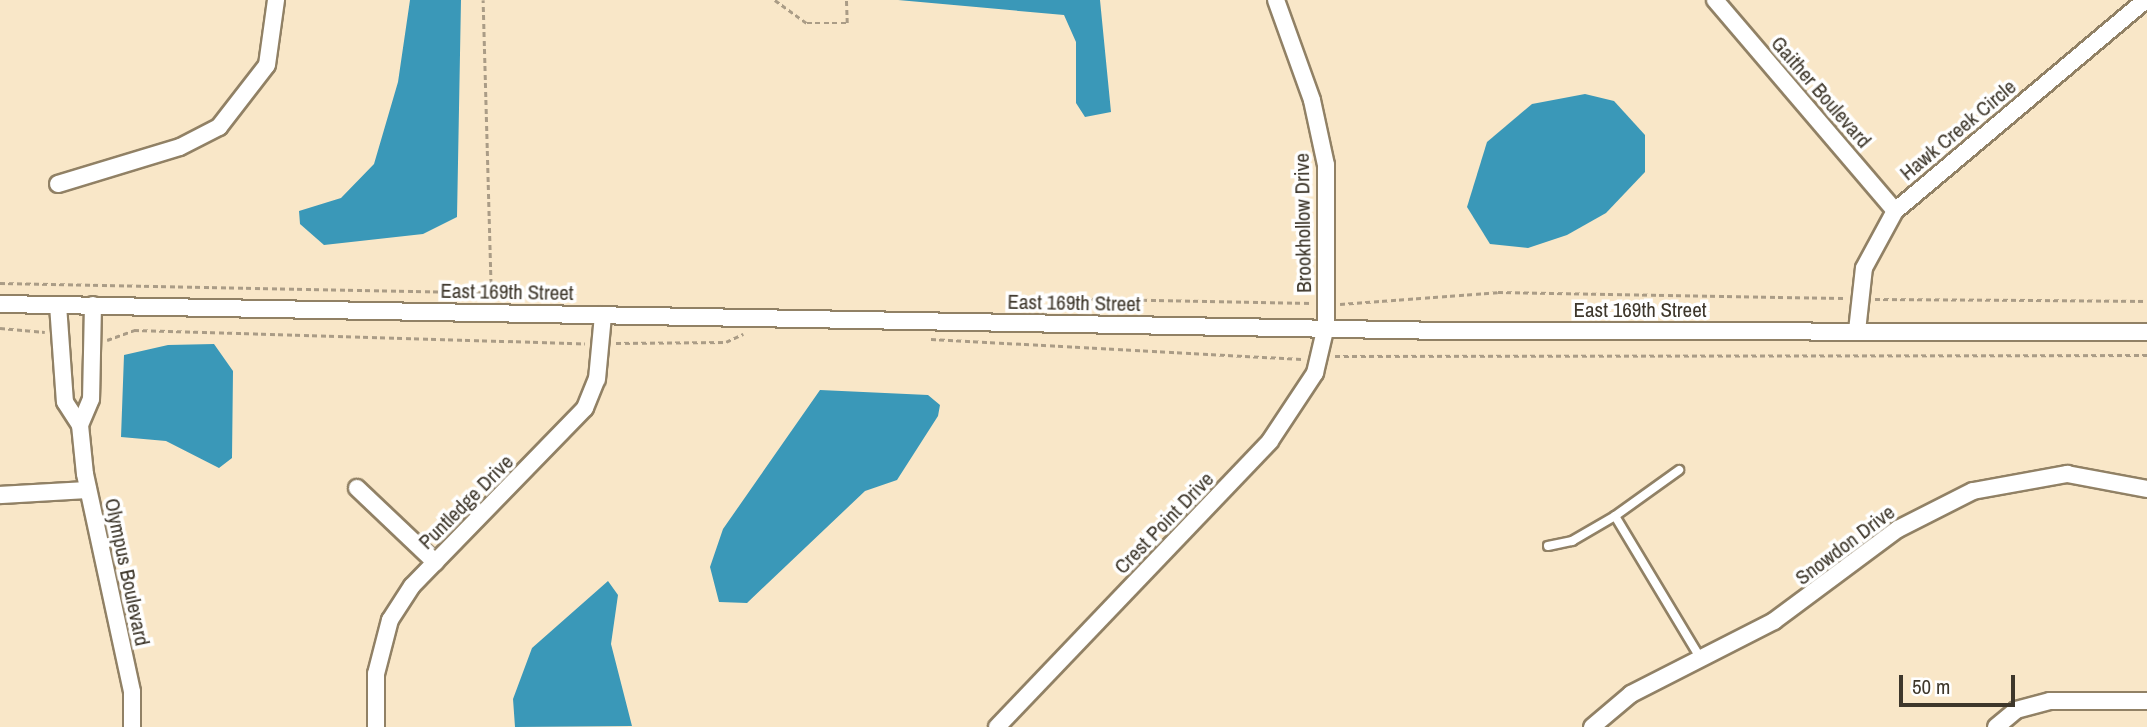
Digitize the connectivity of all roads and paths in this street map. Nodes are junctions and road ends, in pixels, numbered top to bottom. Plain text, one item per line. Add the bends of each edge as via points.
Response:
1 (276, 0) edge
2 (483, 0) edge
3 (775, 0) edge
4 (846, 0) edge
5 (1276, 0) edge
6 (1714, 0) edge
7 (2146, 0) edge
8 (58, 184) dead end
9 (1895, 211) junction
10 (0, 283) edge
11 (1049, 298) dead end
12 (1861, 298) junction
13 (2147, 301) edge
14 (0, 303) edge
15 (1326, 303) junction
16 (58, 304) junction
17 (93, 305) junction
18 (603, 315) junction
19 (1326, 326) junction
20 (0, 328) edge
21 (747, 331) dead end
22 (1857, 331) junction
23 (2147, 332) edge
24 (60, 334) junction
25 (92, 337) junction
26 (916, 337) dead end
27 (601, 344) junction
28 (2147, 355) edge
29 (1318, 356) junction
30 (80, 425) junction
31 (1679, 470) dead end
32 (357, 488) dead end
33 (2147, 489) edge
34 (88, 490) junction
35 (0, 495) edge
36 (1615, 516) junction
37 (1548, 546) dead end
38 (435, 562) junction
39 (1702, 661) junction
40 (2147, 701) edge
41 (132, 727) edge
42 (376, 727) edge
43 (997, 727) edge
44 (1592, 727) edge
45 (1996, 727) edge

1 - 8 street via 267,65 219,127 180,147
2 - 10 path via 491,292
3 - 4 path via 807,23 847,23
5 - 15 street, Brookhollow Drive via 1321,133
6 - 9 street, Gaither Boulevard
7 - 9 street, Hawk Creek Circle
9 - 12 street, Hawk Creek Circle via 1864,268
11 - 15 path
12 - 13 path
12 - 15 path via 1498,292
12 - 22 street, Hawk Creek Circle
14 - 16 street, East 169th Street
15 - 19 street, Brookhollow Drive
16 - 17 street, East 169th Street
16 - 24 street, Olympus Boulevard
17 - 18 street, East 169th Street
17 - 25 street, Olympus Boulevard
18 - 19 street, East 169th Street
18 - 27 street, Puntledge Drive
19 - 22 street, East 169th Street
19 - 29 street, Crest Point Drive
20 - 24 path
21 - 27 path via 726,342
22 - 23 street, East 169th Street
24 - 30 street, Olympus Boulevard via 65,402
25 - 27 path via 109,340 134,330 216,331
25 - 30 street, Olympus Boulevard via 92,399
26 - 29 path via 1148,347 1287,363
27 - 38 street, Puntledge Drive via 593,394 575,422
28 - 29 path
29 - 43 street, Crest Point Drive via 1304,393 1270,441
30 - 34 street, Olympus Boulevard
31 - 36 lane
32 - 38 street
33 - 39 street, Snowdon Drive via 2067,474 1973,491 1898,529 1795,608
34 - 35 street
34 - 41 street, Olympus Boulevard via 132,692
36 - 37 lane via 1572,541
36 - 39 lane
38 - 42 street, Puntledge Drive via 400,603 384,638
39 - 44 street, Snowdon Drive via 1631,694
40 - 45 street via 2050,701 2016,710

